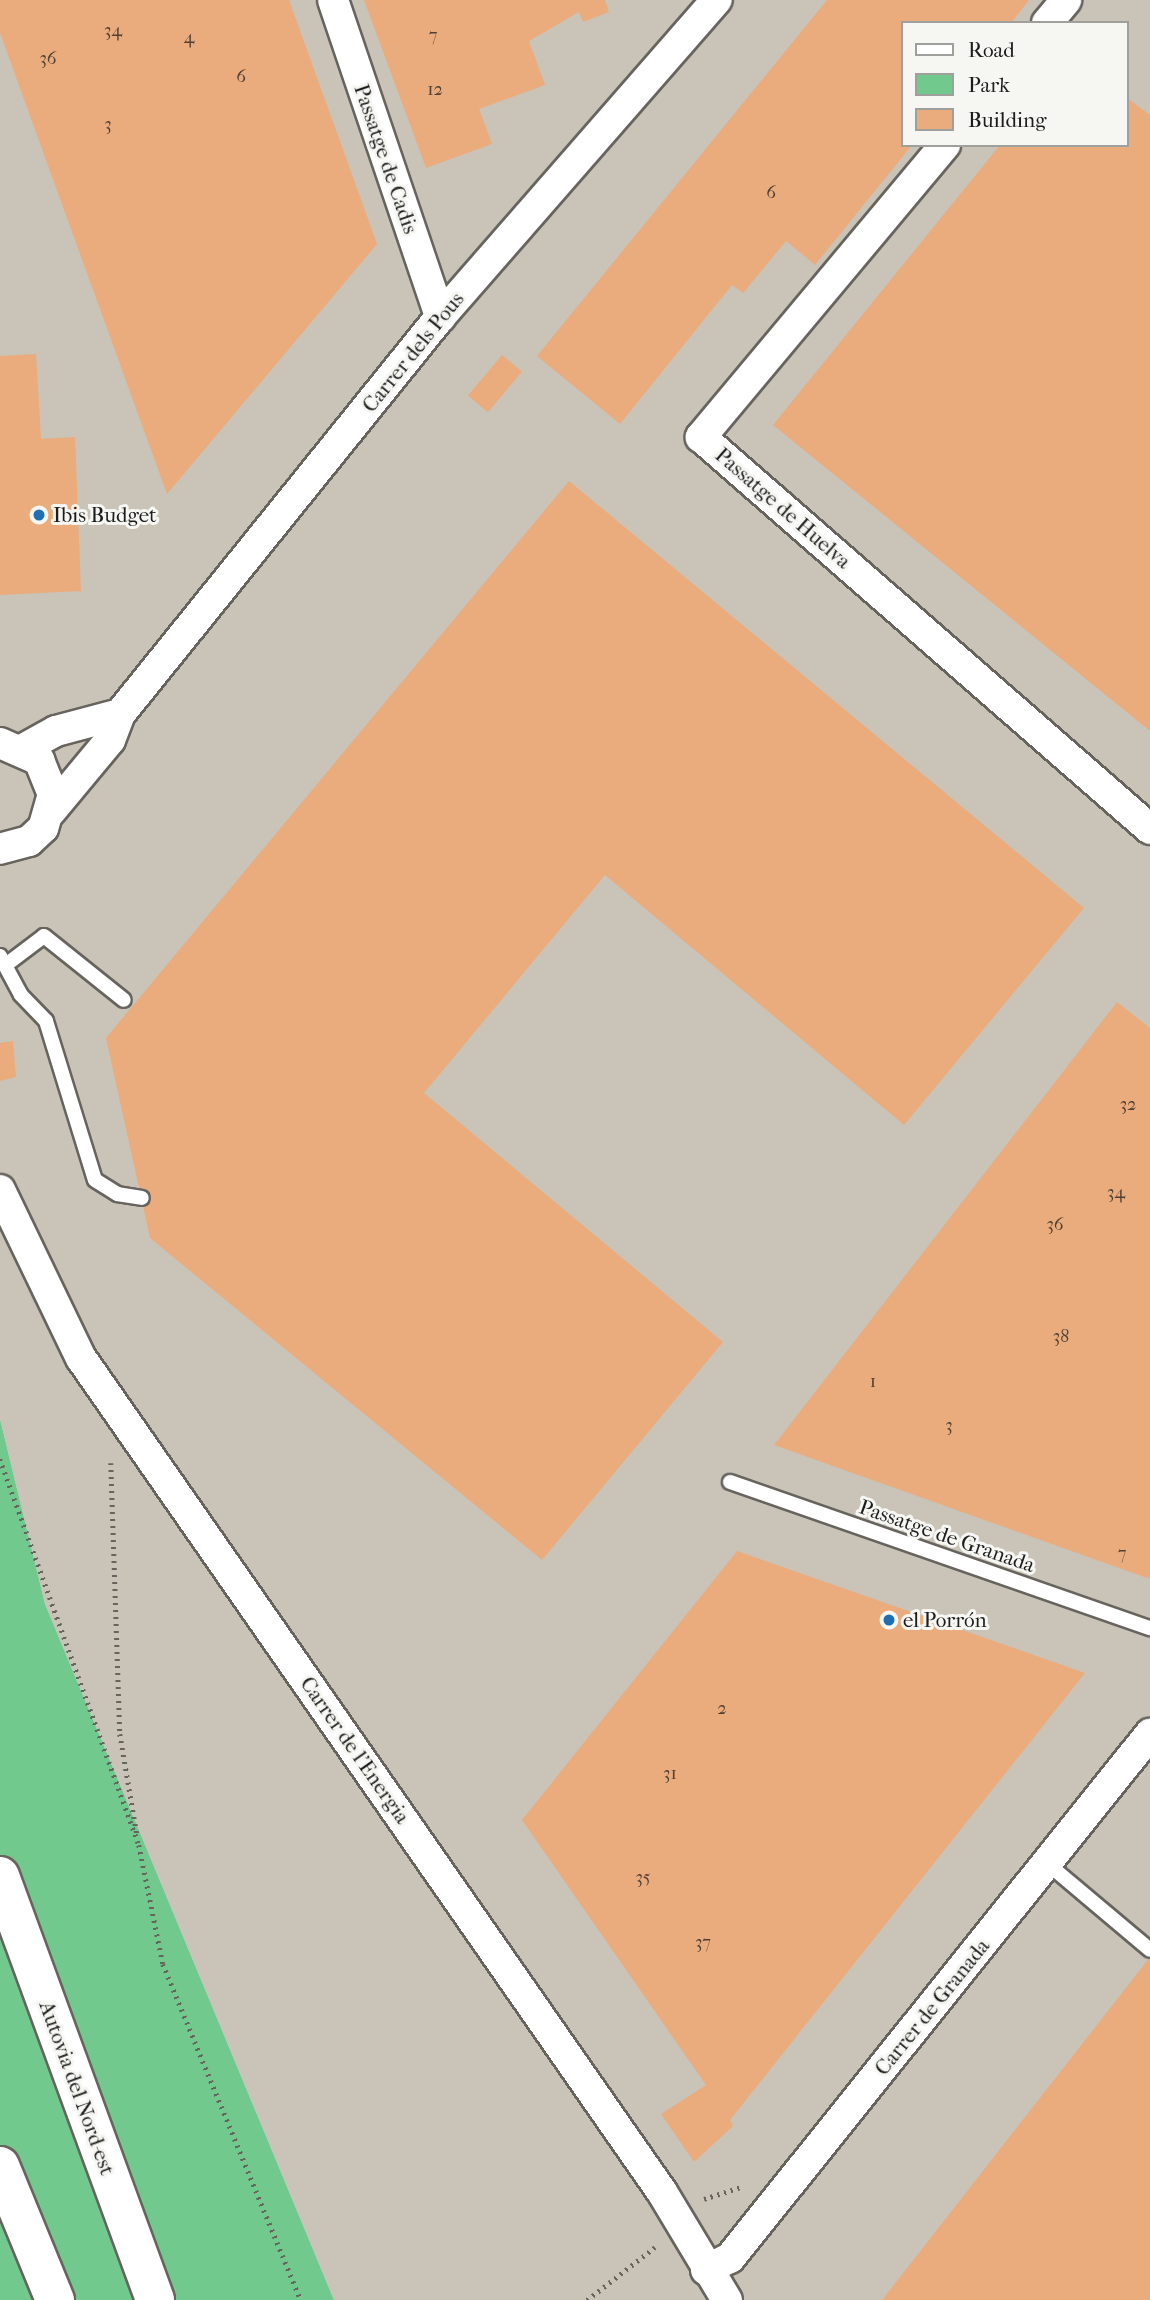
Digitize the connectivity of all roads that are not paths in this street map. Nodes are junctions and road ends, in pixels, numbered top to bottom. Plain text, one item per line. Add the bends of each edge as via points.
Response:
1 (332, 0) edge
2 (717, 0) edge
3 (1066, 0) edge
4 (1049, 21) edge
5 (943, 147) edge
6 (440, 317) junction
7 (120, 714) junction
8 (12, 746) edge
9 (51, 811) junction
10 (1150, 829) edge
11 (0, 849) edge
12 (4, 960) edge
13 (124, 1000) dead end
14 (0, 1190) edge
15 (142, 1198) dead end
16 (730, 1482) dead end
17 (1150, 1629) edge
18 (1150, 1734) edge
19 (1048, 1864) junction
20 (0, 1875) edge
21 (1150, 1950) edge
22 (0, 2166) edge
23 (706, 2270) junction
24 (55, 2300) edge
25 (155, 2300) edge
26 (727, 2300) edge

1 - 6 street, Passatge de Cadis
2 - 6 street, Carrer dels Pous
3 - 4 street
5 - 10 street, Passatge de Huelva via 701,437
6 - 7 street, Carrer dels Pous
7 - 8 street
7 - 9 street, Carrer dels Pous via 110,740
8 - 9 street via 49,775
9 - 11 street via 29,841
12 - 13 lane via 44,936
12 - 15 lane via 21,995 46,1021 95,1180 117,1194
14 - 23 street, Carrer de l'Energia via 75,1346 682,2221
16 - 17 lane, Passatge de Granada
18 - 19 street, Carrer de Granada
19 - 21 lane
19 - 23 street, Carrer de Granada via 730,2258
20 - 25 highway, Autovia del Nord-est
22 - 24 highway
23 - 26 street, Carrer de l'Energia

